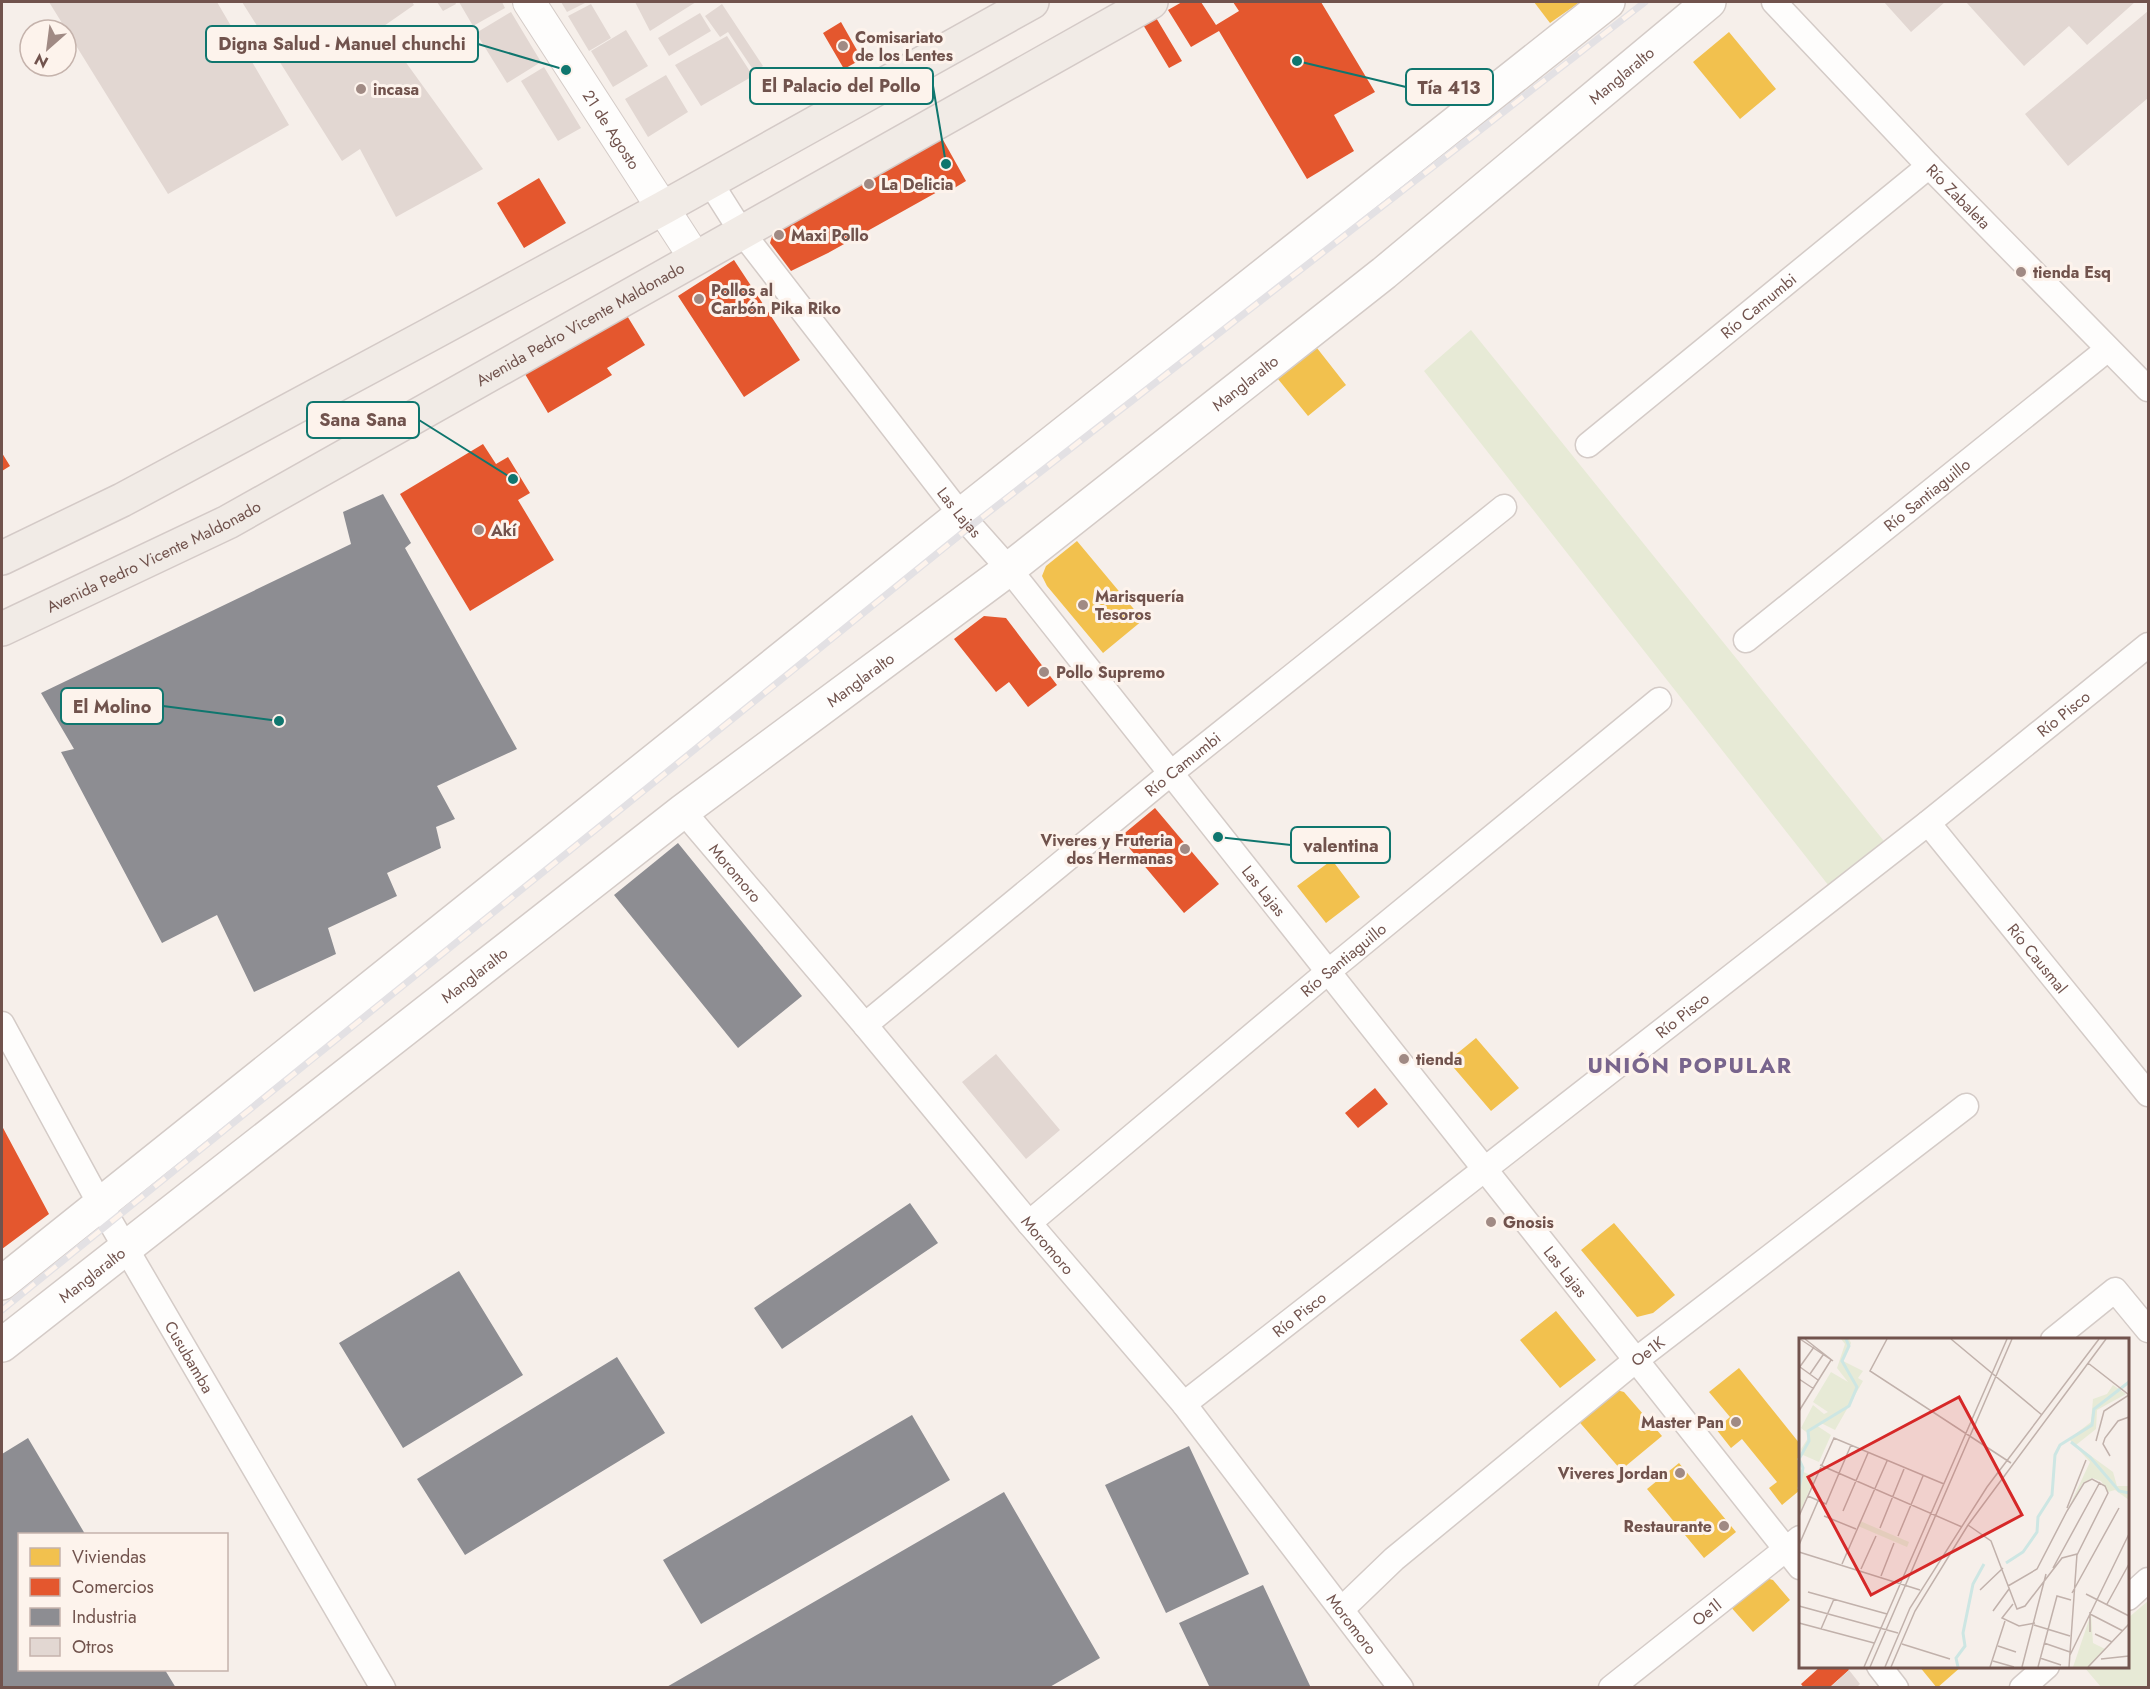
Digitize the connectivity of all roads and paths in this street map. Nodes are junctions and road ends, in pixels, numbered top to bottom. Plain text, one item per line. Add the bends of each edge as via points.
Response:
1 (529, 2) edge
2 (1032, 2) edge
3 (1151, 2) edge
4 (1608, 2) edge
5 (1709, 2) edge
6 (1774, 2) edge
7 (1929, 166) junction
8 (710, 182) junction
9 (663, 208) junction
10 (741, 231) junction
11 (694, 258) junction
12 (2108, 349) junction
13 (2148, 389) edge
14 (1588, 445) dead end
15 (1504, 507) dead end
16 (961, 515) junction
17 (2, 558) edge
18 (1009, 569) junction
19 (2, 629) edge
20 (1746, 640) dead end
21 (2148, 645) edge
22 (1659, 700) dead end
23 (1171, 773) junction
24 (683, 811) junction
25 (1928, 823) junction
26 (1329, 972) junction
27 (2, 1024) edge
28 (865, 1025) junction
29 (2148, 1094) edge
30 (1966, 1106) dead end
31 (1485, 1170) junction
32 (100, 1204) junction
33 (1029, 1223) junction
34 (125, 1246) junction
35 (2, 1283) edge
36 (2148, 1330) edge
37 (2055, 1338) edge
38 (2, 1345) edge
39 (1636, 1360) junction
40 (1184, 1404) junction
41 (1796, 1551) edge
42 (2148, 1580) edge
43 (2129, 1596) edge
44 (1342, 1609) junction
45 (1881, 1668) edge
46 (2045, 1668) edge
47 (383, 1688) edge
48 (1401, 1688) edge
49 (1611, 1688) edge
50 (1896, 1688) edge
51 (2022, 1688) edge

1 - 9 street, 21 de Agosto
2 - 8 main road
3 - 10 main road, Avenida Pedro Vicente Maldonado
4 - 16 main road
5 - 18 main road, Manglaralto via 1384,273
6 - 7 street, Río Zabaleta
7 - 12 street, Río Zabaleta
7 - 14 street, Río Camumbi
8 - 9 main road
8 - 10 street, Las Lajas
9 - 11 street, 21 de Agosto
9 - 17 main road via 122,500
10 - 11 main road, Avenida Pedro Vicente Maldonado
10 - 16 street, Las Lajas
11 - 19 main road, Avenida Pedro Vicente Maldonado via 228,522
12 - 13 street, Río Zabaleta
12 - 20 street, Río Santiaguillo
15 - 23 street, Río Camumbi
16 - 18 street, Las Lajas
16 - 32 main road
18 - 23 street, Las Lajas
18 - 24 main road, Manglaralto
21 - 25 street, Río Pisco
22 - 26 street, Río Santiaguillo
23 - 26 street, Las Lajas
23 - 28 street, Río Camumbi
24 - 28 street, Moromoro
24 - 34 main road, Manglaralto
25 - 29 street, Río Causmal
25 - 31 street, Río Pisco
26 - 31 street, Las Lajas
26 - 33 street, Río Santiaguillo
27 - 32 street, Cusubamba
28 - 33 street, Moromoro
30 - 39 street, Oe1K
31 - 39 street, Las Lajas
31 - 40 street, Río Pisco
32 - 34 street, Cusubamba
32 - 35 main road
33 - 40 street, Moromoro
34 - 38 main road, Manglaralto
34 - 47 street, Cusubamba
36 - 37 street via 2115,1290
39 - 41 street, Las Lajas
39 - 44 street, Oe1K via 1394,1559
40 - 44 street, Moromoro
41 - 49 street, Oe1l
42 - 43 street
44 - 48 street, Moromoro
45 - 50 street
46 - 51 street

